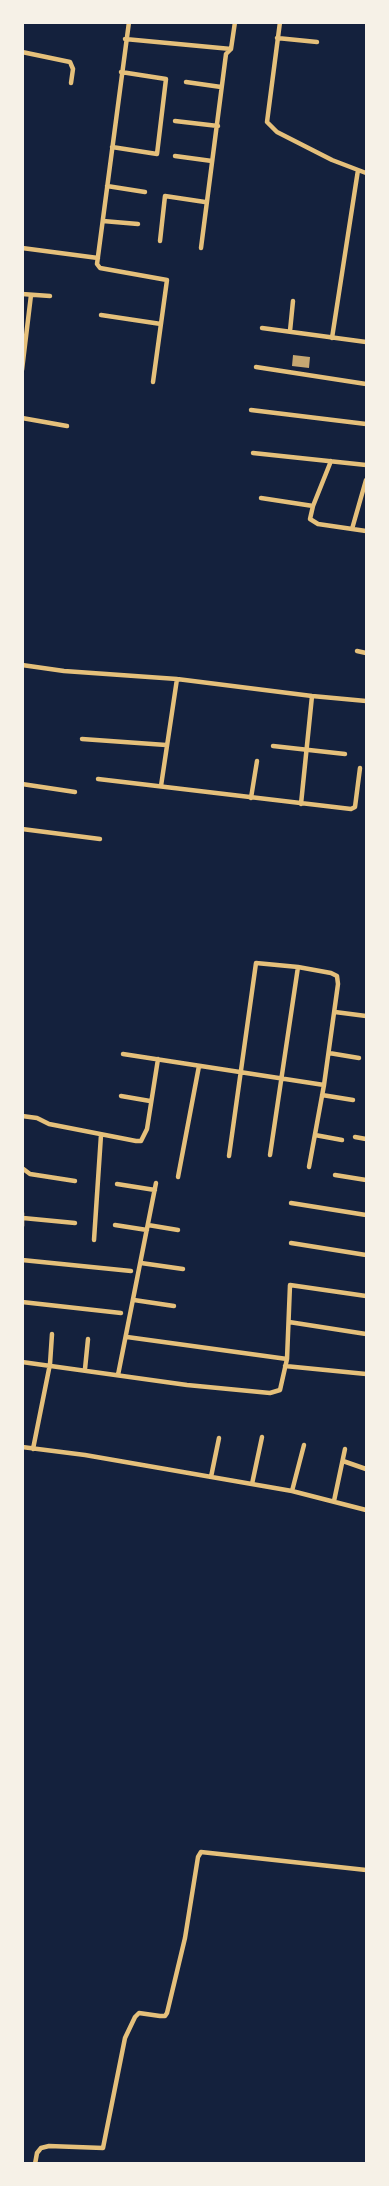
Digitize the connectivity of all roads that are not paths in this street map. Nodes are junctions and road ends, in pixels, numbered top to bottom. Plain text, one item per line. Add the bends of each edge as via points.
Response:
1 (129, 22) edge
2 (234, 22) edge
3 (280, 22) edge
4 (278, 38) junction
5 (125, 39) junction
6 (317, 42) dead end
7 (230, 49) junction
8 (22, 52) edge
9 (121, 72) junction
10 (186, 82) dead end
11 (71, 84) dead end
12 (221, 87) junction
13 (175, 121) dead end
14 (218, 126) junction
15 (112, 147) junction
16 (175, 156) dead end
17 (212, 161) junction
18 (358, 170) junction
19 (366, 173) edge
20 (107, 186) junction
21 (145, 192) dead end
22 (205, 202) junction
23 (103, 221) junction
24 (138, 224) dead end
25 (160, 241) dead end
26 (22, 248) edge
27 (200, 248) dead end
28 (98, 258) junction
29 (22, 294) edge
30 (32, 295) junction
31 (50, 296) dead end
32 (293, 301) dead end
33 (101, 315) dead end
34 (161, 324) junction
35 (262, 328) dead end
36 (290, 331) junction
37 (332, 338) junction
38 (25, 341) edge
39 (366, 342) edge
40 (256, 367) dead end
41 (22, 370) edge
42 (153, 382) dead end
43 (366, 384) edge
44 (251, 410) dead end
45 (22, 418) edge
46 (366, 424) edge
47 (67, 426) dead end
48 (253, 453) dead end
49 (330, 461) junction
50 (366, 465) edge
51 (366, 480) edge
52 (261, 498) dead end
53 (313, 506) junction
54 (352, 528) junction
55 (366, 531) edge
56 (357, 651) dead end
57 (366, 653) edge
58 (22, 665) edge
59 (177, 679) junction
60 (312, 696) junction
61 (366, 701) edge
62 (82, 739) dead end
63 (166, 745) junction
64 (273, 746) dead end
65 (307, 749) junction
66 (345, 754) dead end
67 (256, 761) dead end
68 (360, 768) dead end
69 (98, 779) dead end
70 (22, 784) edge
71 (161, 786) junction
72 (75, 792) dead end
73 (251, 798) junction
74 (301, 804) junction
75 (22, 829) edge
76 (100, 839) dead end
77 (298, 968) junction
78 (335, 1012) junction
79 (366, 1016) edge
80 (329, 1053) junction
81 (123, 1054) dead end
82 (359, 1058) dead end
83 (158, 1059) junction
84 (199, 1066) junction
85 (242, 1072) junction
86 (283, 1078) junction
87 (324, 1085) junction
88 (121, 1096) dead end
89 (322, 1096) junction
90 (353, 1100) dead end
91 (150, 1101) junction
92 (22, 1116) edge
93 (101, 1135) junction
94 (315, 1135) junction
95 (355, 1137) dead end
96 (366, 1139) edge
97 (342, 1140) dead end
98 (270, 1155) dead end
99 (229, 1156) dead end
100 (309, 1167) dead end
101 (22, 1168) edge
102 (335, 1175) dead end
103 (178, 1177) dead end
104 (366, 1180) edge
105 (75, 1182) dead end
106 (156, 1183) dead end
107 (117, 1184) dead end
108 (155, 1190) junction
109 (291, 1203) dead end
110 (366, 1214) edge
111 (23, 1215) edge
112 (75, 1222) dead end
113 (115, 1225) dead end
114 (22, 1226) edge
115 (147, 1228) junction
116 (178, 1230) dead end
117 (94, 1240) dead end
118 (291, 1243) dead end
119 (366, 1254) edge
120 (22, 1260) edge
121 (141, 1263) junction
122 (183, 1269) dead end
123 (131, 1272) dead end
124 (366, 1296) edge
125 (134, 1300) junction
126 (22, 1302) edge
127 (174, 1306) dead end
128 (121, 1314) dead end
129 (288, 1322) junction
130 (52, 1334) dead end
131 (366, 1334) edge
132 (127, 1337) junction
133 (88, 1339) dead end
134 (287, 1359) junction
135 (22, 1362) edge
136 (50, 1364) junction
137 (285, 1366) junction
138 (85, 1369) junction
139 (118, 1374) junction
140 (366, 1374) edge
141 (262, 1437) dead end
142 (219, 1438) dead end
143 (304, 1445) dead end
144 (22, 1447) edge
145 (33, 1448) junction
146 (345, 1449) dead end
147 (343, 1461) junction
148 (366, 1468) edge
149 (210, 1477) junction
150 (252, 1484) junction
151 (292, 1491) junction
152 (334, 1501) junction
153 (366, 1510) edge
154 (366, 1870) edge
155 (35, 2164) edge

1 - 5 street
2 - 7 street
3 - 4 street
4 - 6 street
4 - 18 street via 267,122 277,132
5 - 7 street
5 - 9 street
7 - 12 street via 226,54
8 - 11 street via 70,62 73,70
9 - 15 street
9 - 15 street via 166,79 158,154
10 - 12 street
12 - 14 street
13 - 14 street
14 - 17 street
15 - 20 street
16 - 17 street
17 - 22 street
18 - 19 street
18 - 37 street
20 - 21 street
20 - 23 street
22 - 25 street via 165,196
22 - 27 street
23 - 24 street
23 - 28 street
26 - 28 street
28 - 34 street via 100,268 167,280
29 - 30 street
30 - 31 street
30 - 38 street
32 - 36 street
33 - 34 street
34 - 42 street
35 - 36 street
36 - 37 street
37 - 39 street
38 - 41 street
40 - 43 street
44 - 46 street
45 - 47 street
48 - 49 street
49 - 50 street
49 - 53 street
51 - 54 street
52 - 53 street
53 - 54 street via 310,519 318,524
54 - 55 street
56 - 57 street
58 - 59 street
59 - 60 street
59 - 63 street
60 - 61 street
60 - 65 street
62 - 63 street
63 - 71 street
64 - 65 street
65 - 66 street
65 - 74 street
67 - 73 street
68 - 74 street via 355,807
69 - 71 street
70 - 72 street
71 - 73 street
73 - 74 street
75 - 76 street
77 - 78 street via 337,976
77 - 85 street via 256,963
77 - 86 street
78 - 79 street
78 - 80 street
80 - 82 street
80 - 87 street
81 - 83 street
83 - 84 street
83 - 91 street
84 - 85 street
84 - 103 street
85 - 86 street
85 - 99 street
86 - 87 street
86 - 98 street
87 - 89 street
88 - 91 street
89 - 90 street
89 - 94 street
91 - 93 street via 147,1129 141,1141
92 - 93 street
93 - 117 street
94 - 97 street
94 - 100 street
95 - 96 street
101 - 105 street via 30,1174
102 - 104 street
106 - 108 street
107 - 108 street
108 - 115 street
109 - 110 street
111 - 112 street
111 - 114 street
113 - 115 street
115 - 116 street
115 - 121 street
118 - 119 street
120 - 123 street
121 - 122 street
121 - 125 street
124 - 129 street via 290,1285
125 - 127 street
125 - 132 street
126 - 128 street
129 - 131 street
129 - 134 street
130 - 136 street
132 - 134 street
132 - 139 street
133 - 138 street
134 - 137 street
135 - 136 street
136 - 138 street
136 - 145 street
137 - 139 street via 280,1390 270,1393
137 - 140 street
138 - 139 street
141 - 150 street
142 - 149 street
143 - 151 street
144 - 145 street
145 - 149 street
146 - 147 street
147 - 148 street
147 - 152 street
149 - 150 street
150 - 151 street
151 - 152 street
152 - 153 street
154 - 155 street via 201,1852 185,1938 166,2013 165,2016 143,2013 135,2017 125,2038 103,2148 49,2146 37,2153

